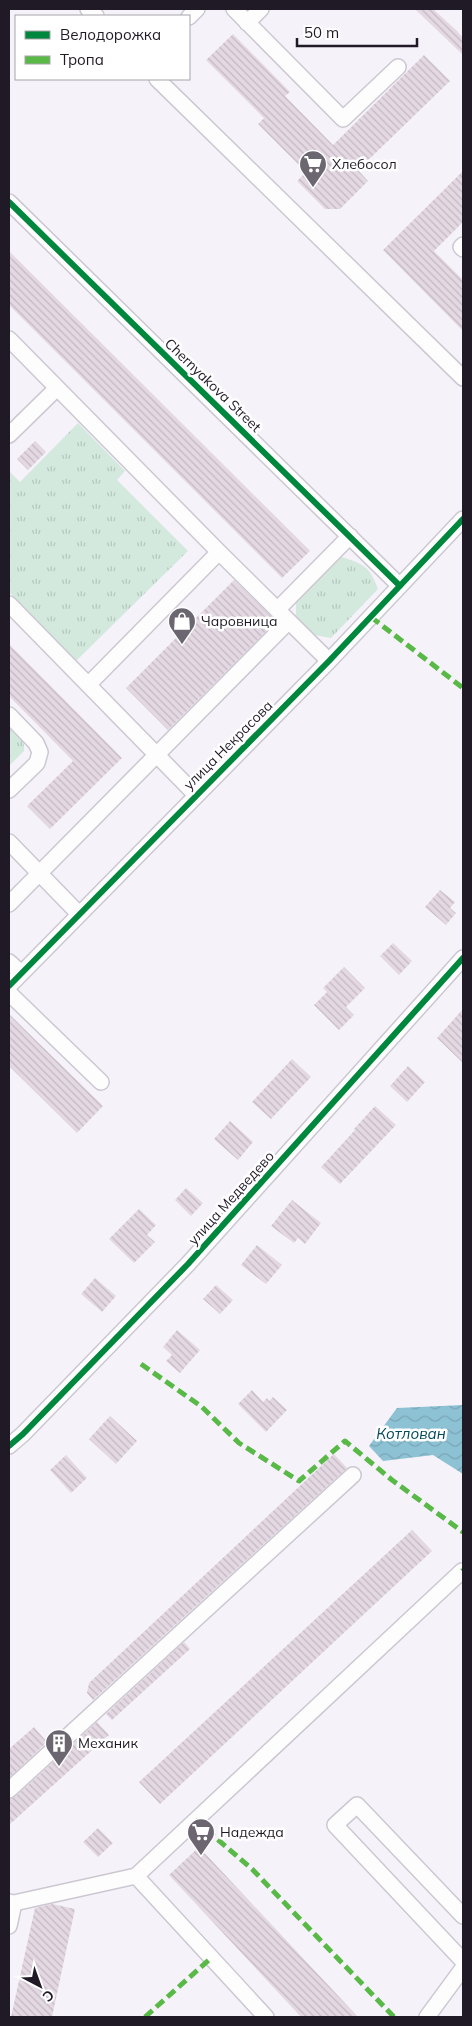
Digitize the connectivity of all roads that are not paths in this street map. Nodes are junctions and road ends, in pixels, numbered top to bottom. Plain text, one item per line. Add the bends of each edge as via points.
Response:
1 (234, 9) edge
2 (261, 9) edge
3 (247, 23) junction
4 (398, 67) dead end
5 (158, 80) edge
6 (9, 202) edge
7 (463, 245) edge
8 (463, 249) edge
9 (9, 339) edge
10 (463, 378) edge
11 (57, 388) junction
12 (9, 435) edge
13 (463, 519) edge
14 (350, 536) junction
15 (219, 552) junction
16 (400, 586) junction
17 (9, 604) edge
18 (277, 610) junction
19 (289, 622) junction
20 (329, 661) junction
21 (88, 685) junction
22 (9, 715) edge
23 (157, 755) junction
24 (9, 790) edge
25 (196, 795) junction
26 (9, 842) edge
27 (39, 873) junction
28 (9, 904) edge
29 (79, 914) junction
30 (463, 958) edge
31 (9, 962) edge
32 (20, 973) junction
33 (9, 986) edge
34 (9, 993) edge
35 (101, 1082) dead end
36 (9, 1446) edge
37 (353, 1475) dead end
38 (462, 1571) dead end
39 (9, 1790) edge
40 (136, 1876) junction
41 (11, 1902) edge
42 (463, 1916) edge
43 (9, 1926) edge
44 (463, 1961) edge
45 (463, 1968) edge
46 (266, 2017) edge
47 (427, 2017) edge

1 - 3 street
2 - 3 street
3 - 4 street via 343,118
5 - 10 street
6 - 14 street, Chernyakova Street
7 - 8 street
9 - 11 street
11 - 12 street
11 - 15 street
13 - 16 street, улица Некрасова
14 - 16 street, Chernyakova Street
14 - 18 street
15 - 18 street
15 - 21 street
16 - 20 street, улица Некрасова
17 - 21 street
18 - 19 street
19 - 20 street
19 - 23 street
20 - 25 street, улица Некрасова
21 - 23 street
22 - 24 street via 36,743 40,752 37,763
23 - 25 street
23 - 27 street
25 - 29 street, улица Некрасова
26 - 27 street
27 - 28 street
27 - 29 street
29 - 32 street, улица Некрасова
30 - 36 street, улица Медведево via 188,1264
31 - 32 street
32 - 33 street, улица Некрасова
34 - 35 street
37 - 39 street
38 - 40 street
40 - 41 street
40 - 46 street
41 - 43 street
42 - 44 street via 357,1805 335,1825
45 - 47 street

